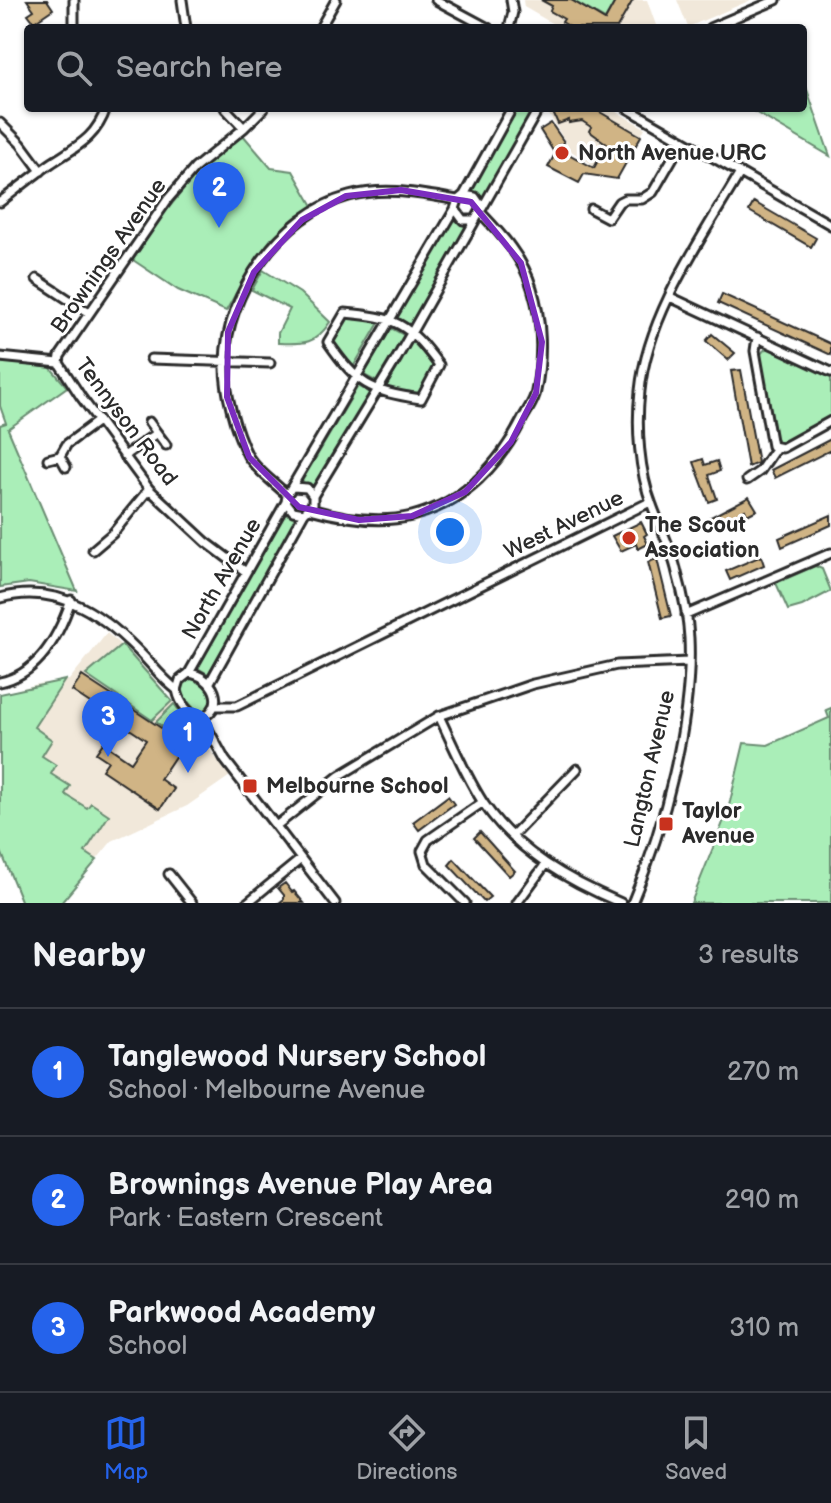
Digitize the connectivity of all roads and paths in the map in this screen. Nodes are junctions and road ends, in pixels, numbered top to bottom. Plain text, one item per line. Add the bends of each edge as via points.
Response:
1 (74, 0) edge
2 (182, 0) edge
3 (336, 0) edge
4 (436, 0) edge
5 (511, 0) edge
6 (776, 0) edge
7 (74, 24) edge
8 (185, 24) edge
9 (322, 24) edge
10 (481, 24) edge
11 (510, 24) edge
12 (719, 24) edge
13 (104, 112) edge
14 (229, 112) edge
15 (260, 112) edge
16 (510, 112) edge
17 (537, 112) edge
18 (634, 112) edge
19 (0, 123) edge
20 (244, 128) junction
21 (683, 140) junction
22 (41, 171) junction
23 (740, 173) junction
24 (461, 198) junction
25 (0, 202) edge
26 (455, 209) junction
27 (591, 209) dead end
28 (481, 210) junction
29 (474, 220) junction
30 (831, 225) edge
31 (37, 279) dead end
32 (670, 297) junction
33 (89, 313) junction
34 (391, 320) junction
35 (411, 332) junction
36 (757, 337) junction
37 (0, 357) edge
38 (151, 359) dead end
39 (224, 361) junction
40 (59, 363) junction
41 (270, 363) dead end
42 (831, 372) edge
43 (357, 379) junction
44 (378, 390) junction
45 (98, 421) junction
46 (831, 421) edge
47 (149, 422) dead end
48 (157, 433) junction
49 (166, 445) dead end
50 (775, 449) junction
51 (60, 456) junction
52 (124, 456) junction
53 (48, 459) dead end
54 (66, 467) dead end
55 (747, 480) dead end
56 (293, 487) junction
57 (149, 489) junction
58 (313, 496) junction
59 (286, 499) junction
60 (650, 502) junction
61 (307, 511) junction
62 (93, 550) dead end
63 (831, 553) edge
64 (246, 572) junction
65 (0, 598) edge
66 (71, 600) junction
67 (686, 615) junction
68 (689, 662) junction
69 (189, 673) junction
70 (0, 682) edge
71 (210, 682) junction
72 (177, 690) junction
73 (216, 706) junction
74 (439, 716) junction
75 (202, 718) junction
76 (577, 769) dead end
77 (483, 802) junction
78 (276, 826) junction
79 (512, 836) junction
80 (301, 859) junction
81 (545, 865) junction
82 (169, 874) dead end
83 (192, 903) edge
84 (247, 903) edge
85 (335, 903) edge
86 (465, 903) edge
87 (517, 903) edge
88 (621, 903) edge
89 (632, 903) edge

1 - 7 street
2 - 8 street
3 - 9 street
4 - 10 street
5 - 11 street
6 - 12 street
13 - 22 street via 90,138
14 - 20 street
15 - 20 street, Brownings Avenue
16 - 24 street, North Avenue
17 - 28 street, North Avenue
18 - 21 street
19 - 22 street
20 - 33 street, Brownings Avenue via 195,168 168,199
21 - 23 street
21 - 27 street via 653,192 619,202 608,218
22 - 25 street
23 - 30 street
23 - 32 street, West Avenue
24 - 26 street, North Avenue
24 - 28 street via 475,197
24 - 39 street via 372,191 346,196 302,220 275,243 254,272 238,302
26 - 29 street via 463,220
26 - 34 street, North Avenue
28 - 29 street, North Avenue
28 - 61 street via 521,263 532,287 542,342 536,393 511,442 465,492 412,516 359,520
29 - 35 street, North Avenue
31 - 33 street
32 - 36 street
32 - 60 street, West Avenue via 650,346 640,391 640,446
33 - 40 street, Brownings Avenue
34 - 35 street
34 - 43 street, North Avenue
34 - 43 street via 345,313 328,342
35 - 44 street, North Avenue
35 - 44 street via 439,365 421,399
36 - 42 street
36 - 50 street via 755,351
37 - 40 street, Tennyson Road
38 - 39 street
39 - 41 street
39 - 59 street via 227,397 249,457
40 - 45 street, Tennyson Road
43 - 44 street
43 - 56 street, North Avenue
44 - 58 street, North Avenue
45 - 51 street via 67,444
45 - 52 street, Tennyson Road
46 - 50 street
47 - 48 street
48 - 49 street
48 - 52 street
50 - 55 street
51 - 53 street
51 - 54 street
52 - 57 street, Tennyson Road
56 - 58 street via 307,488
56 - 59 street, North Avenue
57 - 62 street
57 - 64 street, Tennyson Road
58 - 61 street, North Avenue
59 - 61 street, North Avenue via 293,511
59 - 64 street, North Avenue
60 - 67 street, Langton Avenue via 673,557
60 - 73 street, West Avenue via 237,706
61 - 71 street, North Avenue
63 - 67 street
64 - 69 street, North Avenue
65 - 66 street via 28,593
66 - 70 street via 51,645 20,676
66 - 72 street via 102,618
67 - 68 street, Langton Avenue
68 - 74 street via 617,665 533,684
68 - 89 street, Langton Avenue via 666,802
69 - 71 street
69 - 72 street
71 - 73 street
72 - 75 street via 185,709
73 - 75 street
74 - 77 street
74 - 78 street via 339,776
75 - 78 street via 215,745
76 - 79 street
77 - 79 street
77 - 86 street via 428,840 422,851 426,864
78 - 80 street
79 - 81 street
80 - 84 street
80 - 85 street
81 - 87 street
81 - 88 street
82 - 83 street

